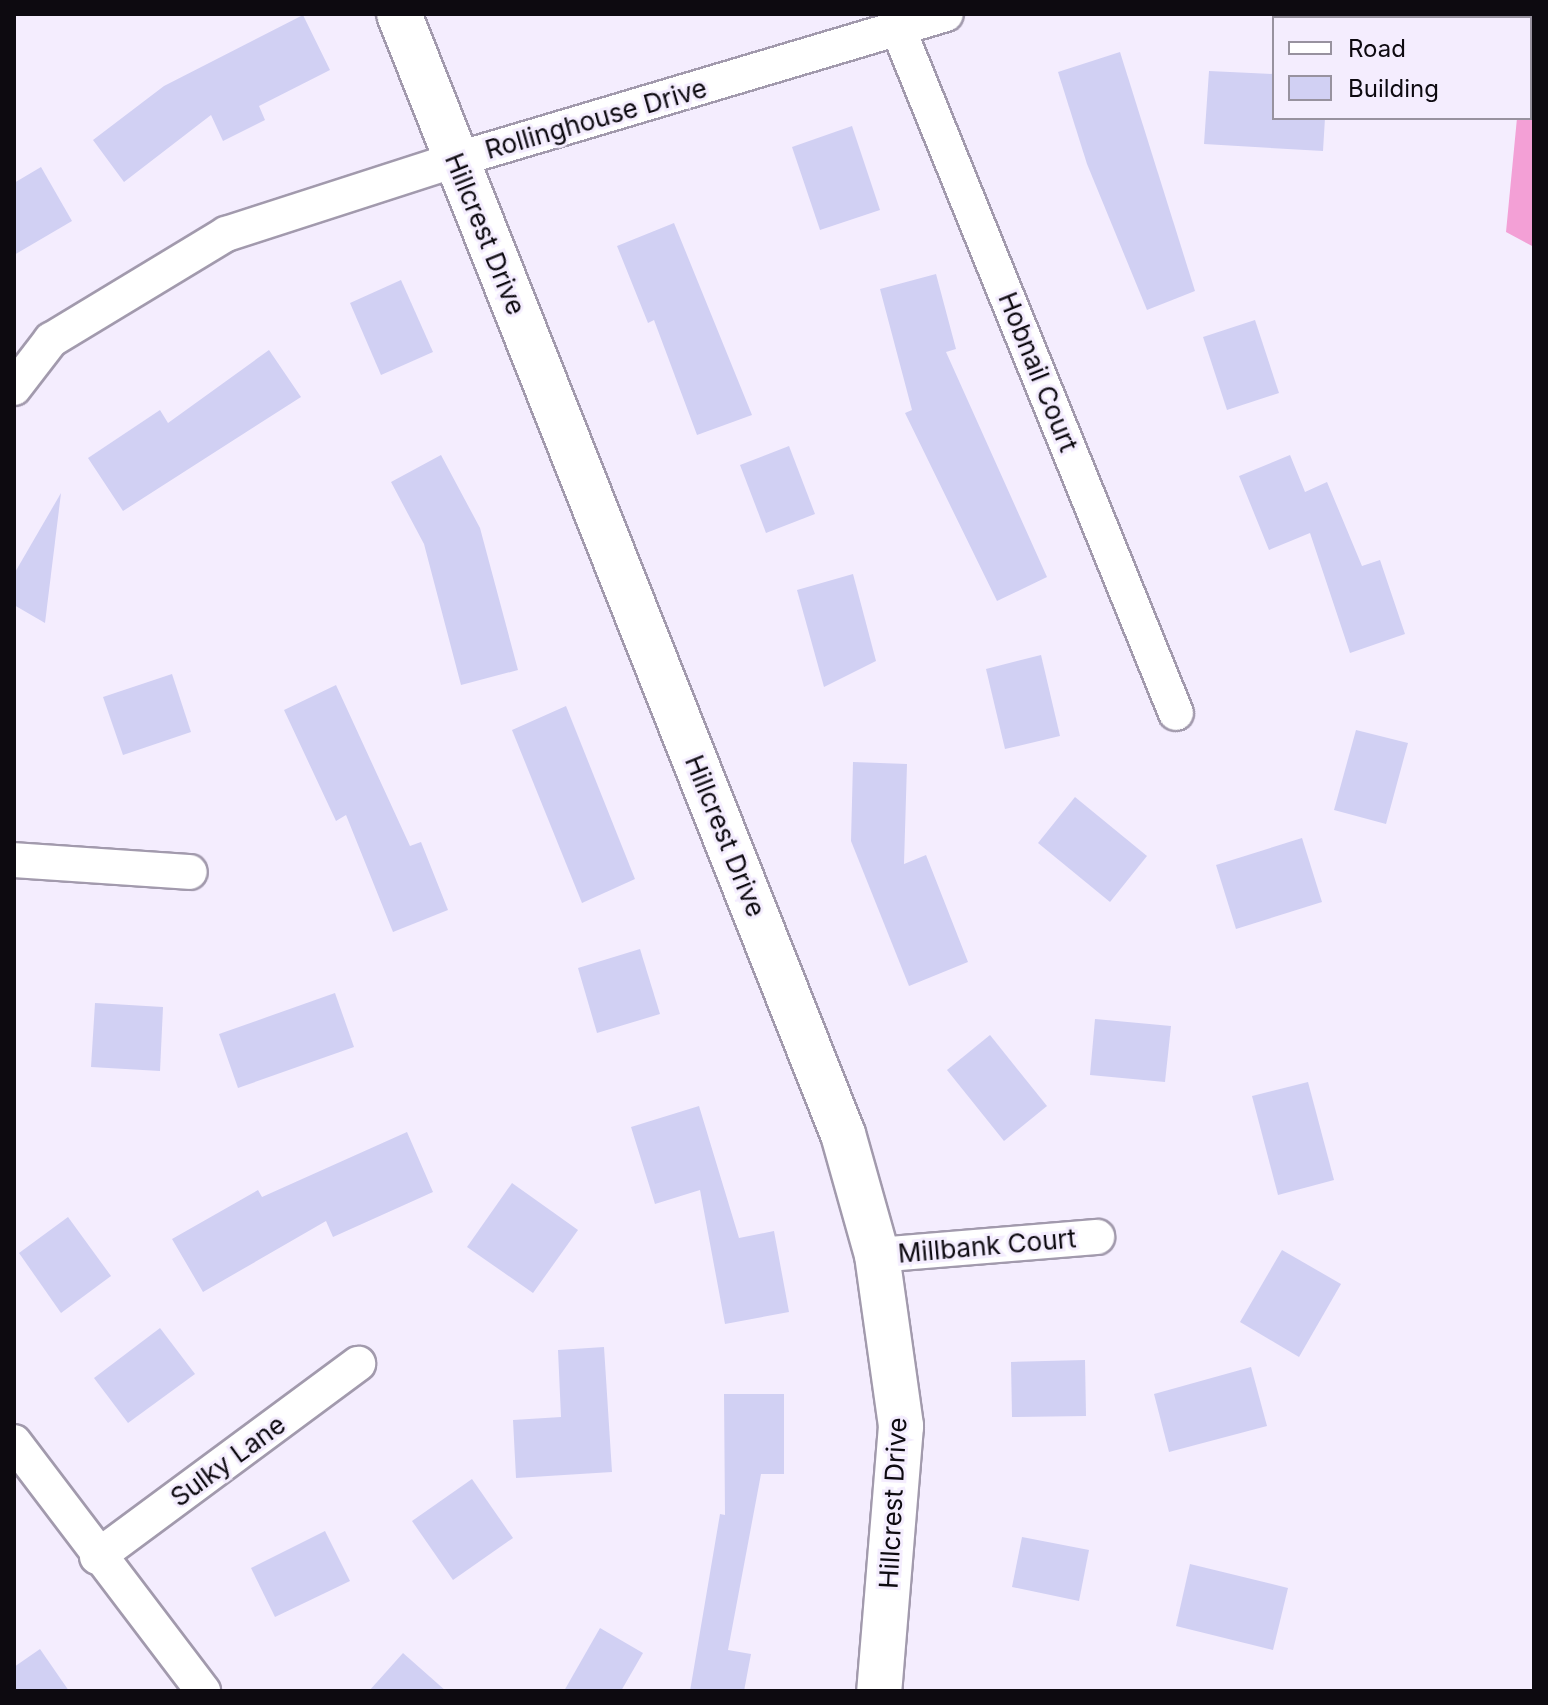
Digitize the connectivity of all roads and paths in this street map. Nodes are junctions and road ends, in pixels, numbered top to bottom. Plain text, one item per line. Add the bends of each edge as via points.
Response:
1 (399, 14) edge
2 (946, 14) edge
3 (899, 31) junction
4 (455, 160) junction
5 (14, 388) edge
6 (1176, 713) dead end
7 (14, 860) edge
8 (190, 872) dead end
9 (1097, 1237) dead end
10 (877, 1255) junction
11 (358, 1364) dead end
12 (14, 1442) edge
13 (97, 1557) junction
14 (888, 1689) edge
15 (203, 1691) edge

1 - 4 street, Hillcrest Drive
2 - 3 street, Rollinghouse Drive
3 - 4 street, Rollinghouse Drive
3 - 6 street, Hobnail Court
4 - 5 street, Rollinghouse Drive via 226,234 51,340
4 - 10 street, Hillcrest Drive via 843,1134
7 - 8 street
9 - 10 street, Millbank Court
10 - 14 street, Hillcrest Drive via 901,1426
11 - 13 street, Sulky Lane
12 - 13 street
13 - 15 street

